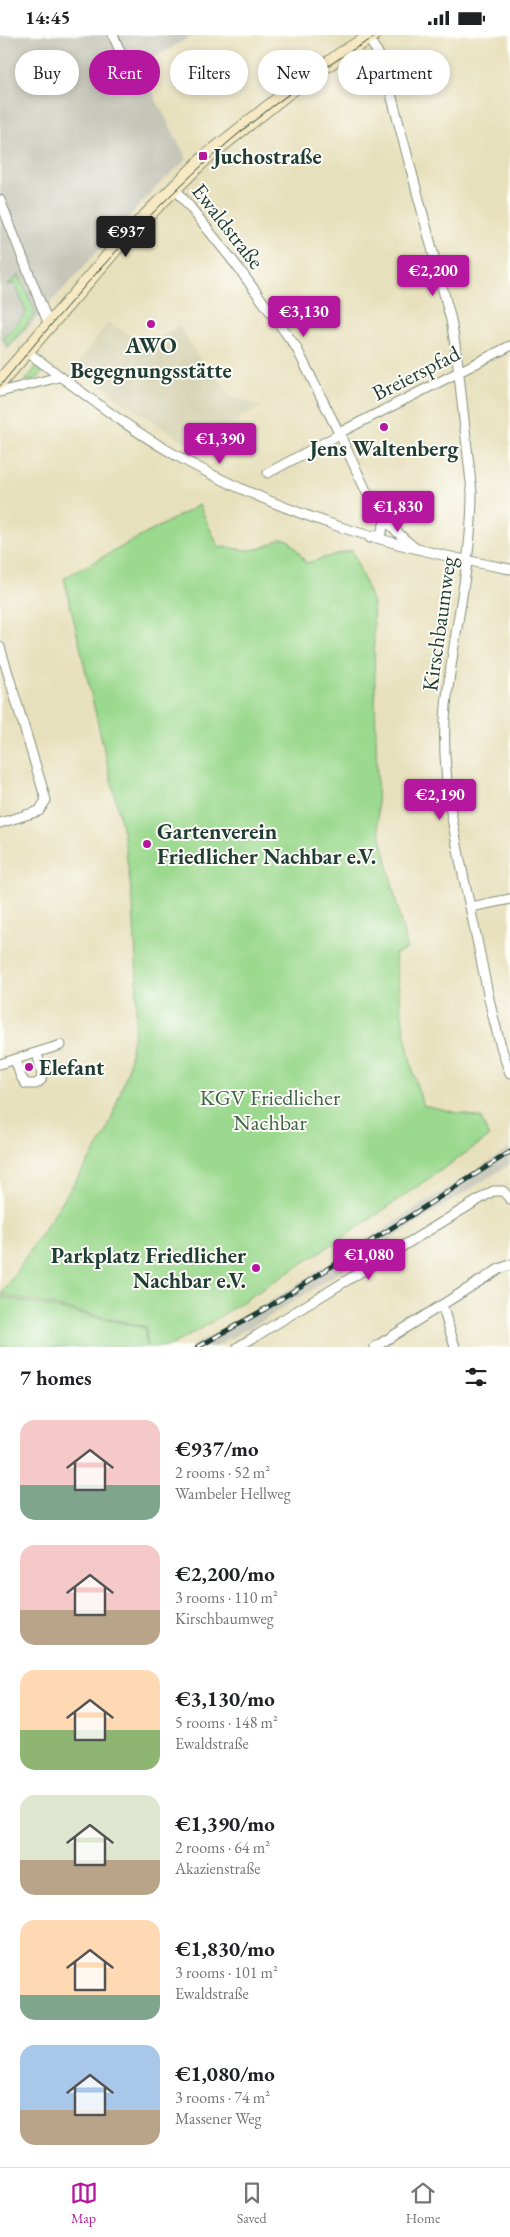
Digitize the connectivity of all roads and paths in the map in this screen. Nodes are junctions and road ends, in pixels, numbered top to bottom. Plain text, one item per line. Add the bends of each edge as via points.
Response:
1 (113, 35) edge
2 (370, 37) edge
3 (119, 50) edge
4 (174, 187) junction
5 (0, 200) edge
6 (49, 325) junction
7 (510, 346) edge
8 (26, 351) junction
9 (459, 373) junction
10 (59, 377) junction
11 (0, 382) edge
12 (0, 392) edge
13 (340, 434) junction
14 (268, 473) dead end
15 (385, 522) junction
16 (370, 538) junction
17 (420, 551) junction
18 (468, 561) junction
19 (510, 569) edge
20 (0, 647) edge
21 (0, 823) edge
22 (510, 899) edge
23 (470, 907) junction
24 (61, 1045) dead end
25 (37, 1053) junction
26 (15, 1059) junction
27 (0, 1064) edge
28 (510, 1073) edge
29 (510, 1199) edge
30 (510, 1265) edge
31 (442, 1305) junction
32 (238, 1347) edge
33 (375, 1347) edge
34 (455, 1347) edge

1 - 3 street
2 - 4 main road via 249,121
2 - 9 street, Kirschbaumweg via 402,130 451,320
4 - 6 main road via 127,235
4 - 13 street, Ewaldstraße via 287,333
5 - 6 street
6 - 8 main road
7 - 9 street, Breierspfad
8 - 10 street
8 - 11 main road
9 - 13 street, Breierspfad
9 - 18 street, Kirschbaumweg via 472,492
10 - 12 street
10 - 16 street via 154,442 232,485
13 - 14 street, Breierspfad
13 - 15 street, Ewaldstraße via 368,495
15 - 16 street via 381,533
15 - 17 street, Ewaldstraße
16 - 17 street
17 - 18 street
18 - 19 street
18 - 23 street, Kirschbaumweg via 447,698 444,757 451,813
20 - 21 street via 46,801 39,811
22 - 23 street
23 - 28 street, Kirschbaumweg via 496,1032
24 - 25 street
25 - 26 street
25 - 26 street via 42,1073 36,1084 26,1084
26 - 27 street
29 - 32 street via 503,1191 493,1191
30 - 31 street
31 - 33 street
31 - 34 street

